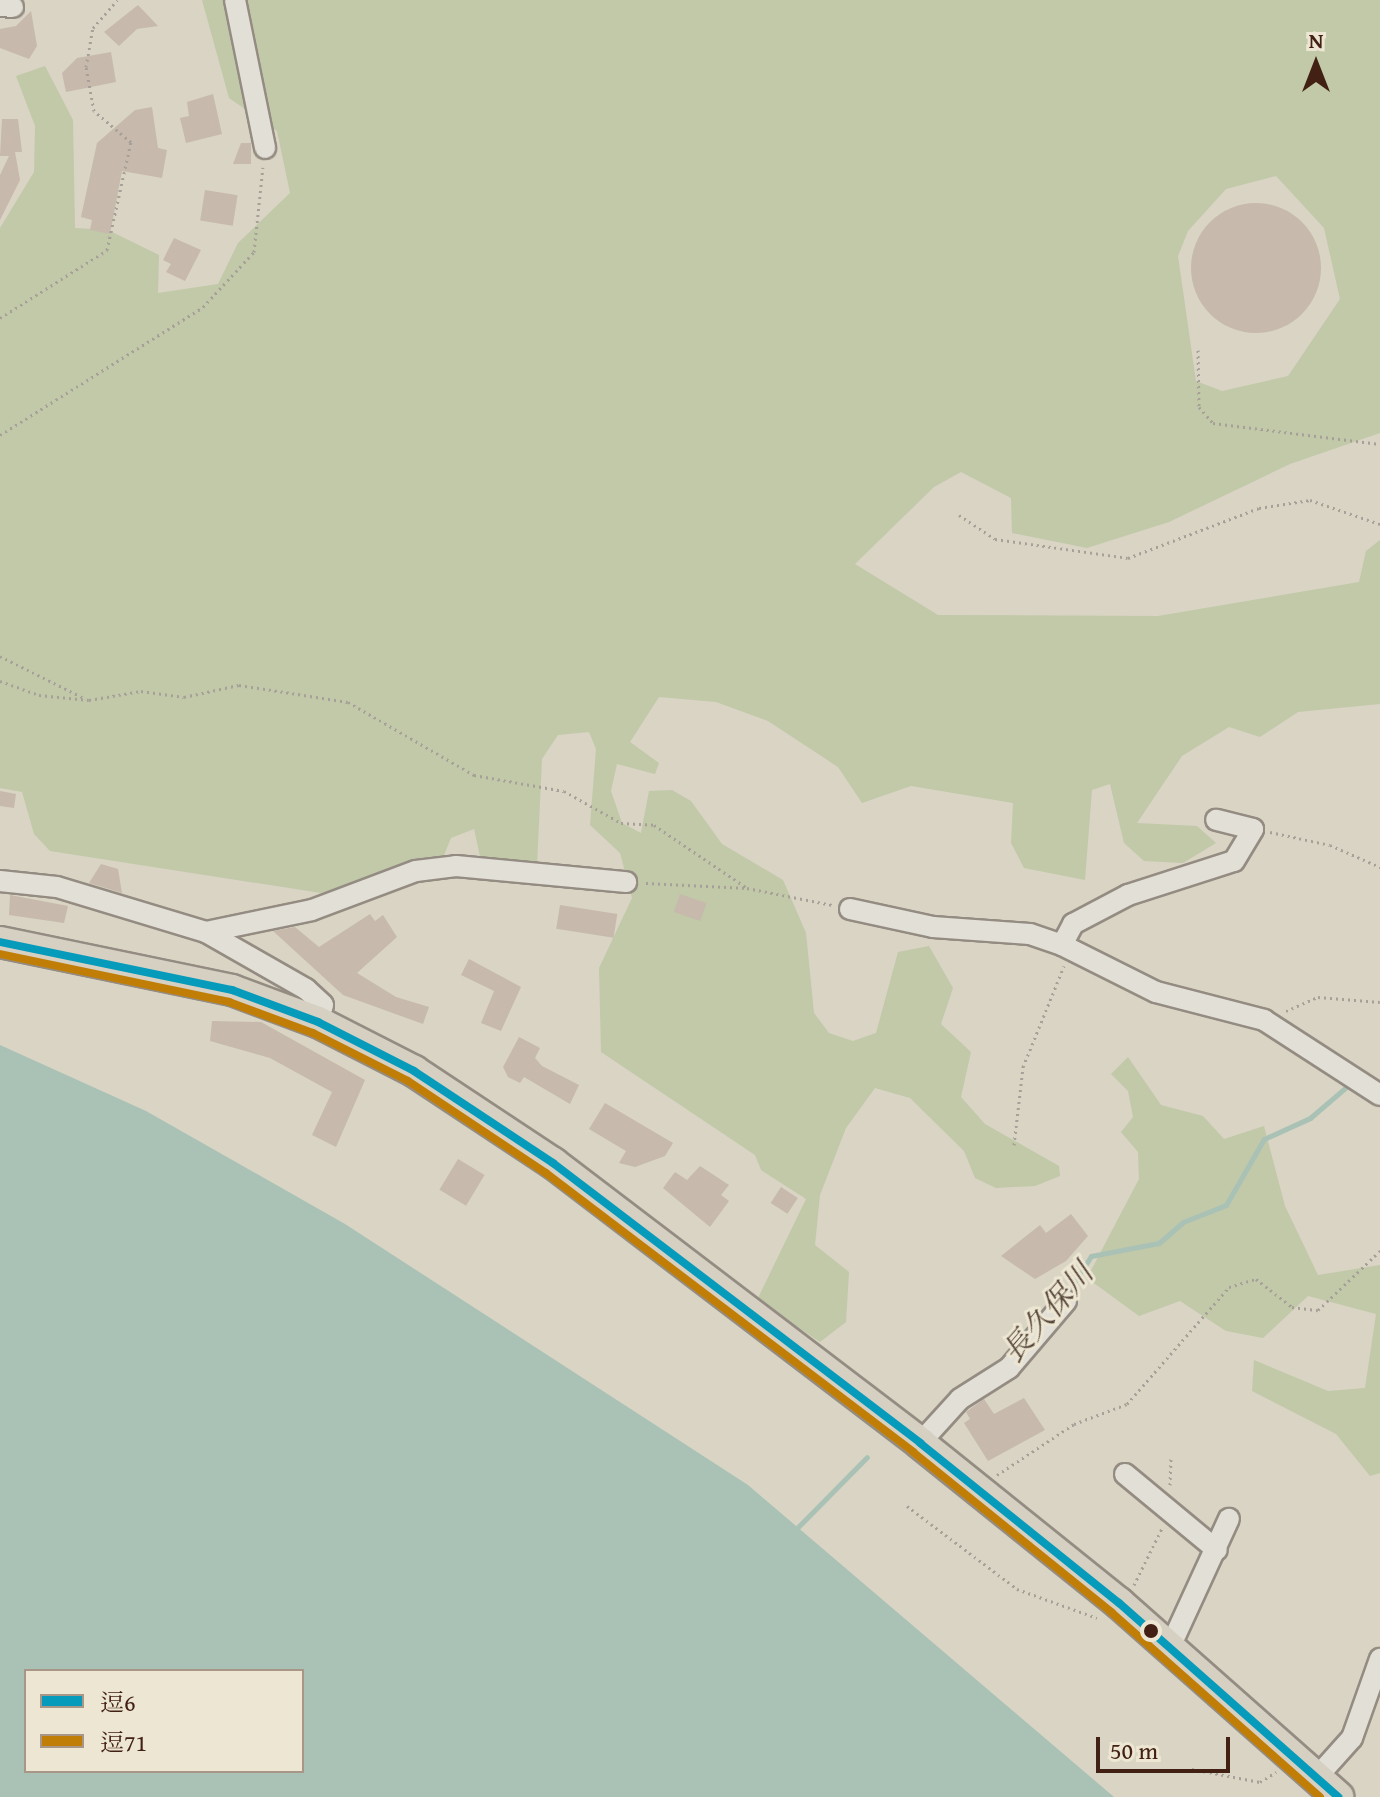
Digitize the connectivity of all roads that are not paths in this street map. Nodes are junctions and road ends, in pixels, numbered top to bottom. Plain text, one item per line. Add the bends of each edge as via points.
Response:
1 (235, 0) edge
2 (265, 148) road end
3 (1216, 820) dead end
4 (0, 881) edge
5 (626, 882) road end
6 (850, 909) road end
7 (206, 932) junction
8 (0, 942) edge
9 (1066, 949) junction
10 (318, 1022) junction
11 (1380, 1095) edge
12 (1066, 1301) dead end
13 (920, 1443) junction
14 (1125, 1474) dead end
15 (1229, 1519) dead end
16 (1217, 1550) junction
17 (1170, 1647) junction
18 (1380, 1659) edge
19 (1317, 1778) edge

1 - 2 street
3 - 9 street via 1253,829 1234,861 1128,895 1073,924
4 - 7 street via 57,887
5 - 7 street via 456,866
6 - 9 street via 933,927 1030,934
7 - 10 street via 306,989 323,1005
8 - 10 highway via 172,974
9 - 11 street via 1156,992 1264,1020
10 - 13 highway via 414,1071 553,1163
12 - 13 street via 1009,1368 960,1399
13 - 17 highway via 1113,1612
14 - 16 street
15 - 16 street
16 - 17 street
17 - 19 highway
18 - 19 street via 1352,1738

